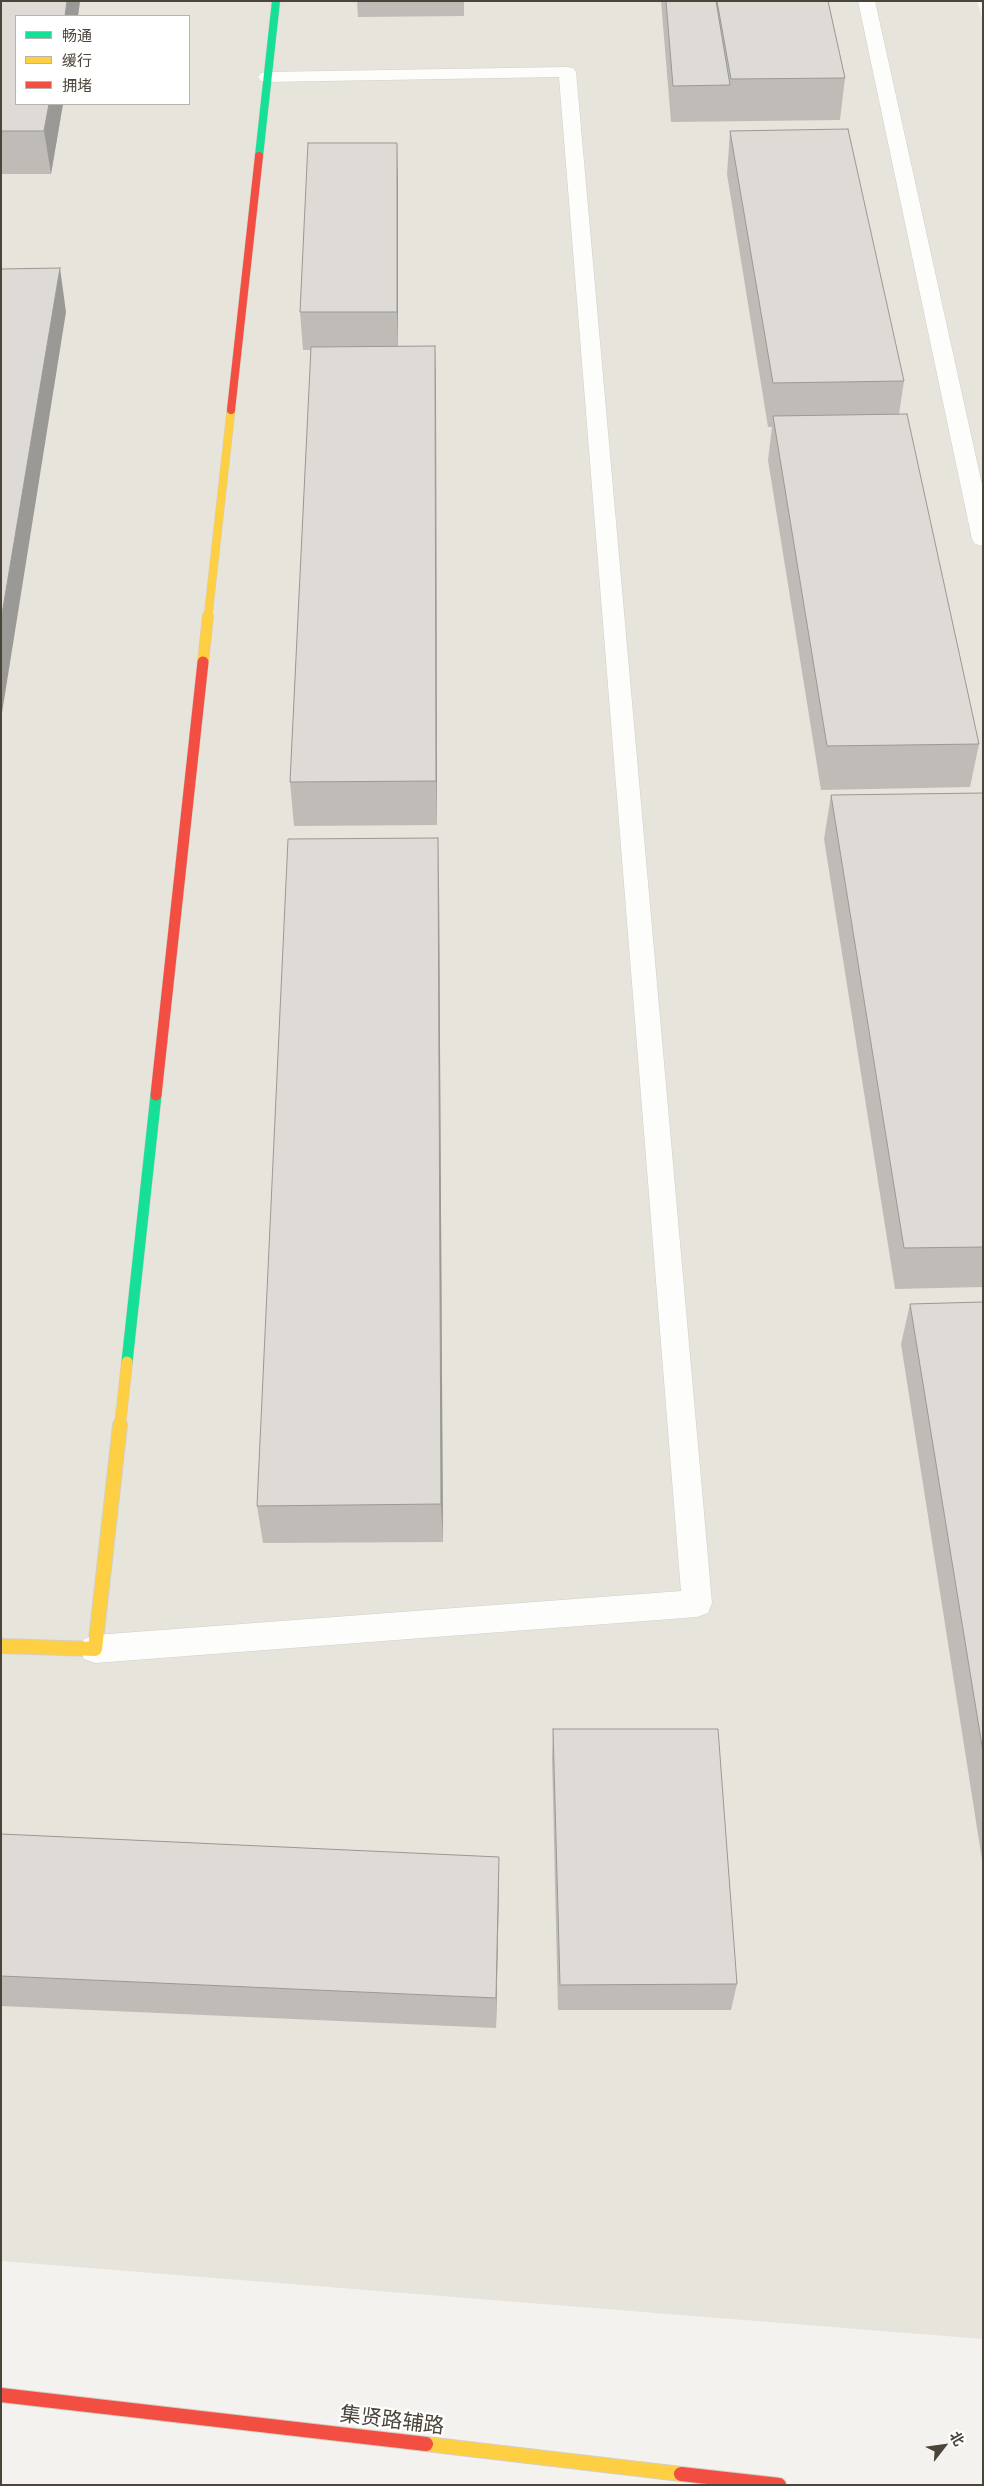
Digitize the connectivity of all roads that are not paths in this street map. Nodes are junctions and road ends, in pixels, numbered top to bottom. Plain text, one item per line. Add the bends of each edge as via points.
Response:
1 (276, 1) edge
2 (866, 1) edge
3 (267, 77) junction
4 (983, 539) edge
5 (1, 1646) edge
6 (95, 1649) junction
7 (1, 2395) edge
8 (779, 2485) edge

1 - 3 street
2 - 4 lane
3 - 6 street
3 - 6 lane via 567,72 697,1603
5 - 6 street
7 - 8 street, 集贤路辅路

